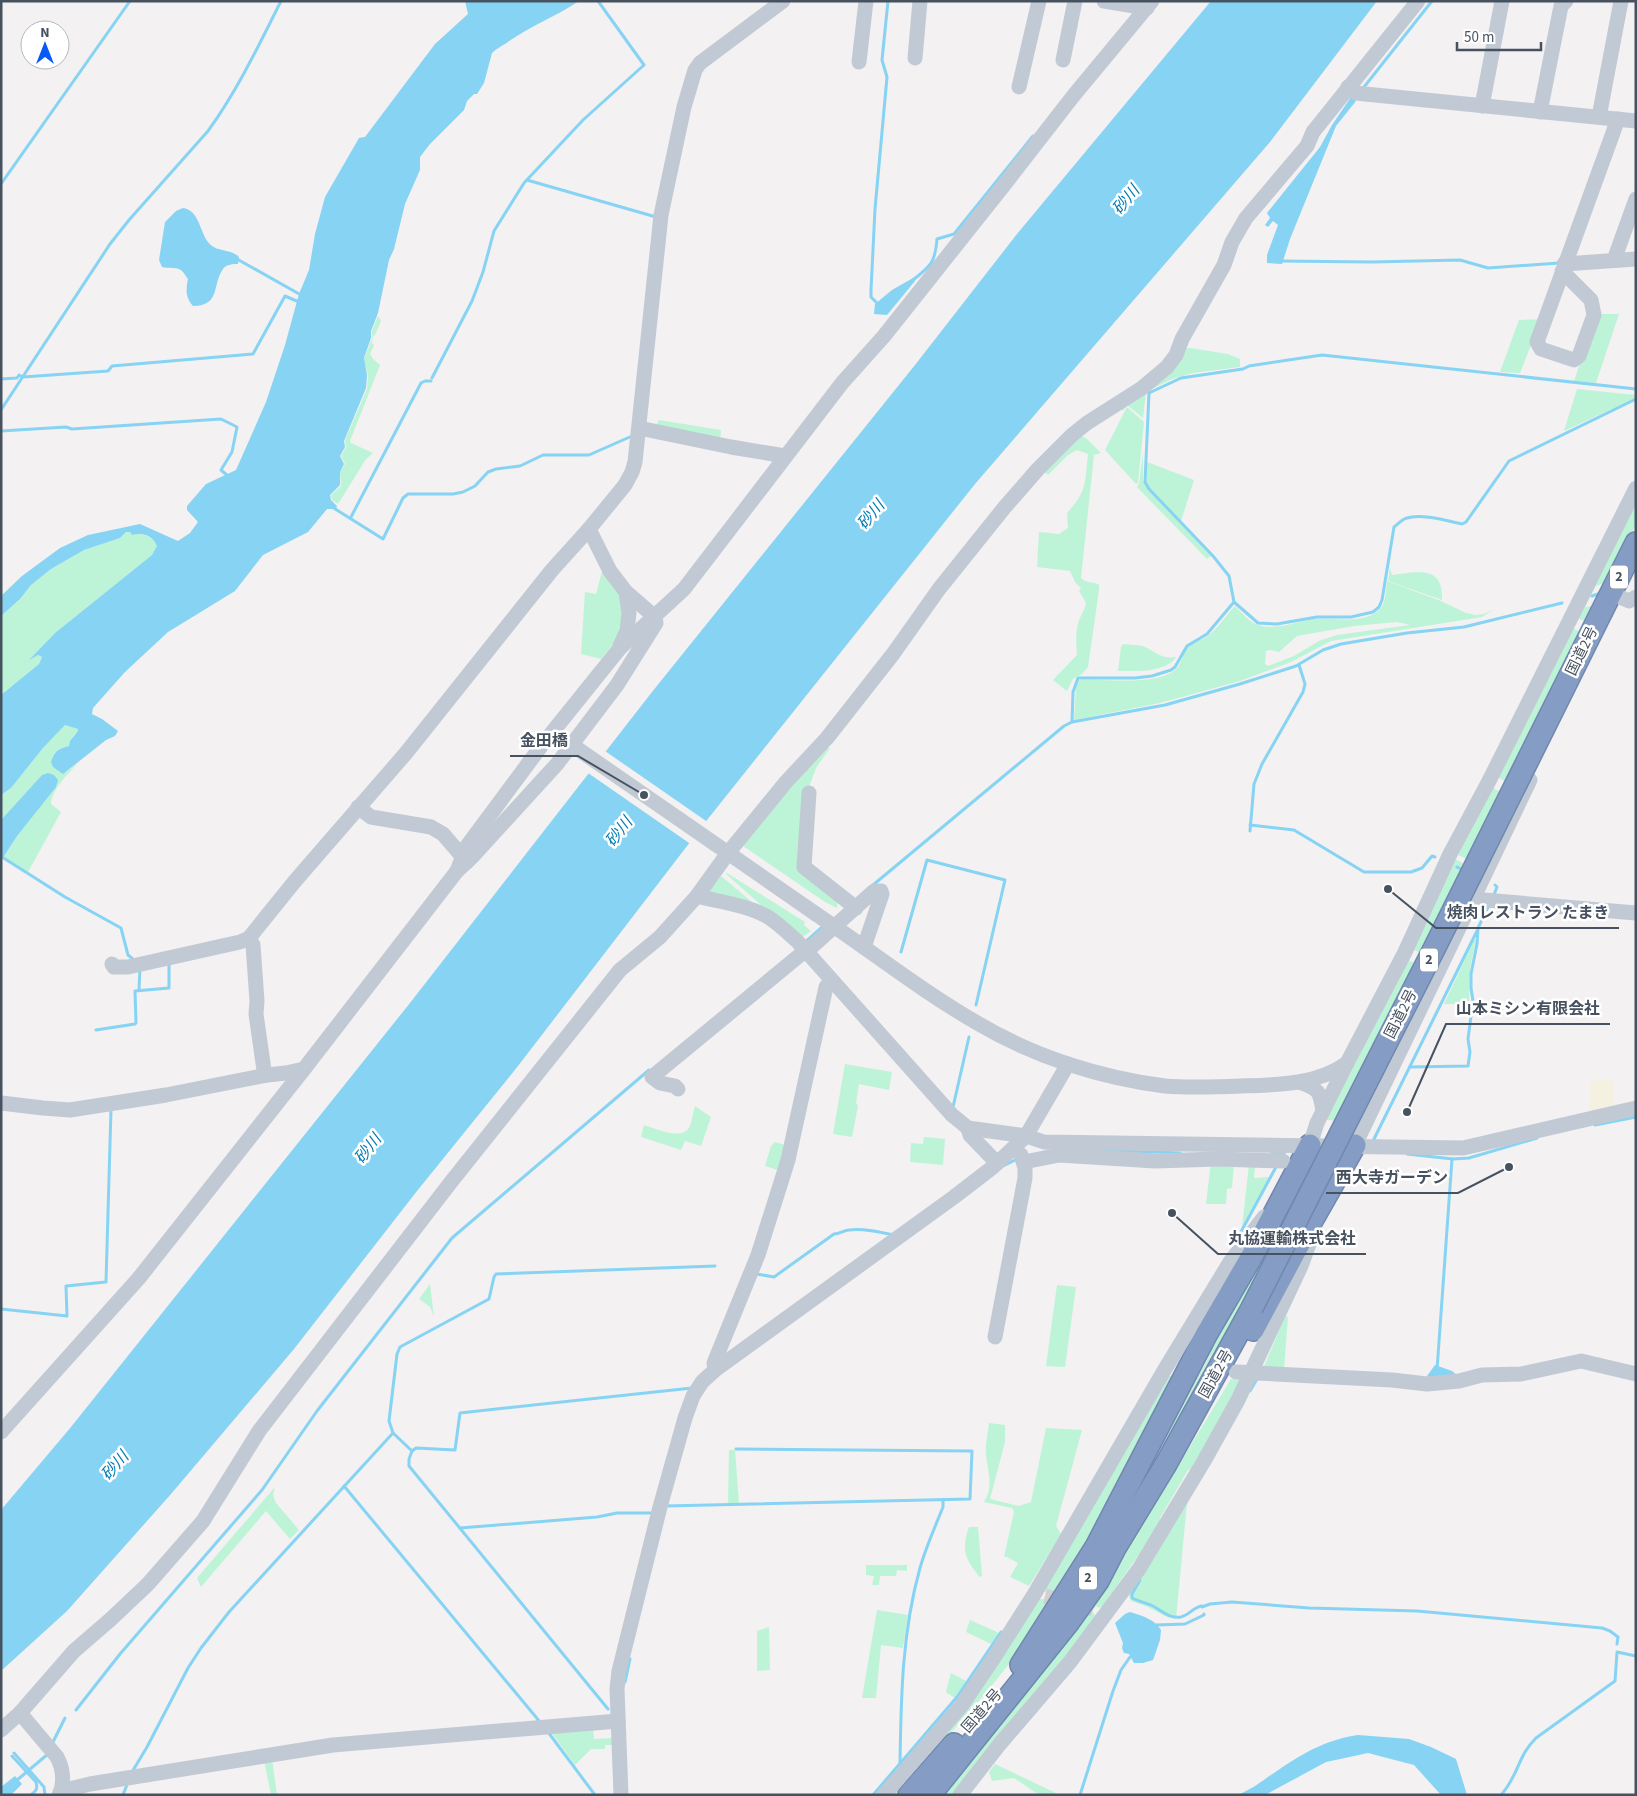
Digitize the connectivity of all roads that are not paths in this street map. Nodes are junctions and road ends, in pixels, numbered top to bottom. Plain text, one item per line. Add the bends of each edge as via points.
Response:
1 (783, 1) edge
2 (866, 1) edge
3 (920, 1) edge
4 (1039, 1) edge
5 (1075, 1) edge
6 (1104, 1) edge
7 (1418, 1) edge
8 (1502, 1) edge
9 (1566, 1) edge
10 (1621, 1) edge
11 (1150, 5) edge
12 (914, 58) dead end
13 (1064, 60) dead end
14 (859, 62) dead end
15 (1019, 87) dead end
16 (1348, 87) junction
17 (1482, 106) junction
18 (1540, 112) junction
19 (1599, 117) junction
20 (1618, 119) junction
21 (1636, 121) edge
22 (1636, 199) edge
23 (1636, 259) edge
24 (1614, 260) junction
25 (1563, 268) junction
26 (642, 428) junction
27 (785, 456) junction
28 (1636, 488) edge
29 (589, 530) junction
30 (1636, 543) edge
31 (1636, 566) edge
32 (626, 592) junction
33 (1628, 597) edge
34 (655, 617) junction
35 (1570, 620) junction
36 (1602, 634) junction
37 (620, 648) junction
38 (572, 745) junction
39 (1490, 779) junction
40 (810, 793) dead end
41 (1523, 793) junction
42 (361, 809) junction
43 (728, 853) junction
44 (1450, 854) junction
45 (462, 863) junction
46 (1487, 869) junction
47 (697, 896) junction
48 (1485, 900) junction
49 (852, 905) junction
50 (1636, 912) edge
51 (249, 938) junction
52 (864, 947) junction
53 (806, 948) junction
54 (1405, 952) junction
55 (112, 964) dead end
56 (1438, 970) junction
57 (831, 980) junction
58 (1347, 1063) junction
59 (1068, 1064) junction
60 (304, 1069) junction
61 (267, 1075) junction
62 (1299, 1082) junction
63 (678, 1089) dead end
64 (1, 1103) edge
65 (1636, 1108) edge
66 (1323, 1111) junction
67 (970, 1129) junction
68 (1310, 1145) junction
69 (1355, 1145) junction
70 (1022, 1152) junction
71 (1283, 1161) dead end
72 (997, 1163) junction
73 (1290, 1184) junction
74 (1324, 1200) junction
75 (995, 1337) dead end
76 (715, 1370) junction
77 (1236, 1372) dead end
78 (1252, 1373) junction
79 (1636, 1374) edge
80 (1186, 1427) junction
81 (1, 1432) edge
82 (1098, 1581) junction
83 (1021, 1665) junction
84 (20, 1713) junction
85 (618, 1721) junction
86 (1, 1730) edge
87 (60, 1793) edge
88 (620, 1795) edge
89 (884, 1795) edge
90 (909, 1795) edge
91 (930, 1795) edge
92 (960, 1795) edge

1 - 26 street via 700,63 694,75 684,107 658,234
2 - 14 street
3 - 12 street
4 - 15 street
5 - 13 street
6 - 11 street
7 - 16 street
8 - 17 street
9 - 18 street via 1561,6
10 - 19 street
11 - 27 street
16 - 17 street via 1365,94
16 - 43 street via 1313,132 1307,146 1246,218 1168,367 1087,423 1038,469 939,589 827,738
17 - 18 street
18 - 19 street
19 - 20 street
20 - 21 street
20 - 25 street
22 - 24 street
23 - 24 street
24 - 25 street
25 - 25 street via 1537,342 1541,349 1574,360 1579,356 1594,315 1591,300
26 - 27 street
26 - 29 street via 632,472
27 - 34 street via 684,589
28 - 35 street
29 - 32 street
29 - 42 street via 552,570
30 - 80 highway, 国道2号 / 2, bridge via 1252,1308
31 - 33 street
32 - 34 street
32 - 37 street via 629,614
33 - 36 street
34 - 37 street
34 - 38 street via 656,623 617,685
35 - 36 street
35 - 39 street
36 - 41 street
37 - 45 street via 542,744 467,846
38 - 43 street
38 - 45 street via 541,782
39 - 41 street
39 - 44 street
40 - 49 street via 804,867
41 - 46 street
42 - 45 street via 371,817 431,827 443,834
42 - 51 street
43 - 47 street
43 - 52 street, bridge
44 - 46 street
44 - 54 street
45 - 60 street
46 - 48 street
47 - 53 street via 766,916
47 - 84 street via 660,937 620,970 450,1182 259,1431 203,1521 148,1584 74,1650
48 - 50 street
48 - 56 street
49 - 52 street via 881,890
49 - 53 street
51 - 55 street via 119,968
51 - 61 street via 253,945 257,1025
52 - 59 street via 979,1024
53 - 57 street
53 - 63 street via 652,1077
54 - 56 street
54 - 58 street
56 - 69 street
57 - 67 street via 952,1115
57 - 76 street via 826,988 788,1160 758,1255 714,1363
58 - 62 street via 1330,1073
58 - 66 street
59 - 62 street via 1166,1086 1221,1087
59 - 70 street
60 - 61 street
60 - 81 street via 140,1278
61 - 64 street via 70,1110
62 - 66 street via 1319,1092
65 - 69 street via 1463,1148
66 - 68 street
67 - 70 street
67 - 72 street via 970,1135
68 - 69 street
68 - 70 street via 1044,1142
68 - 73 highway
69 - 74 highway
70 - 71 street via 1155,1160
70 - 72 street
70 - 75 street via 1025,1178
72 - 76 street
73 - 83 highway via 1206,1335 1096,1547
73 - 89 street via 1230,1262 1172,1369 1040,1594 962,1705
74 - 78 street via 1301,1266
74 - 82 highway via 1195,1433 1135,1530
76 - 85 street via 693,1396 660,1507 619,1670
77 - 78 street
78 - 79 street via 1427,1384 1482,1375 1521,1374 1581,1361
78 - 92 street via 1140,1569 1100,1611 1070,1662
80 - 82 highway, 国道2号 / 2
80 - 83 highway, 国道2号 / 2 via 1160,1461 1106,1552 1058,1620
82 - 91 highway, 国道2号 / 2
83 - 90 highway, 国道2号 / 2
84 - 86 street
84 - 87 street via 57,1757 63,1779
85 - 87 street via 333,1746 130,1777
85 - 88 street

